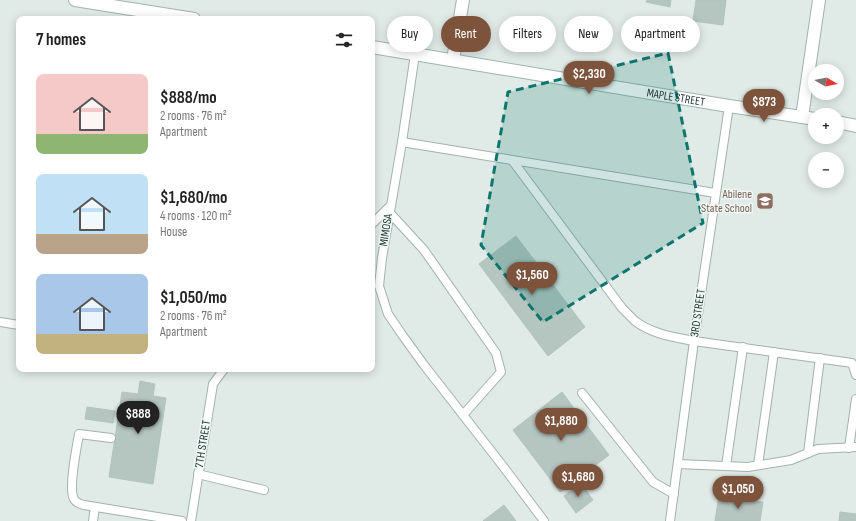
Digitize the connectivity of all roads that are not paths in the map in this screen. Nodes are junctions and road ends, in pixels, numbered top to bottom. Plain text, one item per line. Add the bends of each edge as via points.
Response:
1 (75, 0) edge
2 (463, 0) edge
3 (819, 0) edge
4 (175, 16) edge
5 (375, 47) edge
6 (415, 54) junction
7 (453, 60) junction
8 (729, 106) junction
9 (802, 117) junction
10 (808, 118) edge
11 (844, 123) edge
12 (856, 126) edge
13 (402, 142) junction
14 (512, 160) junction
15 (715, 193) junction
16 (390, 209) junction
17 (375, 222) edge
18 (0, 322) edge
19 (16, 324) edge
20 (694, 341) junction
21 (743, 348) junction
22 (774, 352) junction
23 (820, 358) junction
24 (221, 372) edge
25 (856, 375) edge
26 (582, 393) dead end
27 (856, 399) edge
28 (463, 415) junction
29 (111, 438) dead end
30 (852, 447) edge
31 (808, 453) junction
32 (678, 464) junction
33 (758, 465) junction
34 (726, 466) junction
35 (198, 474) junction
36 (264, 490) dead end
37 (674, 494) junction
38 (95, 507) junction
39 (93, 521) edge
40 (182, 521) edge
41 (191, 521) edge
42 (544, 521) edge
43 (670, 521) edge

1 - 4 main road
2 - 7 main road
3 - 9 main road
5 - 6 main road, MAPLE STREET
6 - 7 main road, MAPLE STREET
6 - 13 lane, MIMOSA
7 - 8 main road, MAPLE STREET
8 - 9 main road, MAPLE STREET
8 - 15 lane, 3RD STREET
9 - 10 main road, MAPLE STREET
11 - 12 main road
13 - 14 lane
13 - 16 lane, MIMOSA
14 - 15 lane
14 - 20 lane via 622,308 635,321 650,330
15 - 20 lane, 3RD STREET
16 - 17 lane
16 - 28 lane, MIMOSA via 380,286 388,314
16 - 28 lane via 424,250 496,353 501,372
18 - 19 lane
20 - 21 lane
20 - 32 lane, 3RD STREET
21 - 22 lane
21 - 34 lane
22 - 23 lane
22 - 33 lane
23 - 25 lane via 852,363
23 - 31 lane
24 - 35 lane, 7TH STREET via 213,384
26 - 37 lane via 653,482
27 - 30 lane
28 - 42 lane, MIMOSA
29 - 38 lane via 79,434 72,494 78,503
30 - 31 lane via 818,449
31 - 33 lane via 791,460
32 - 34 lane
32 - 37 lane, 3RD STREET
33 - 34 lane
35 - 36 lane
35 - 41 lane, 7TH STREET
37 - 43 lane, 3RD STREET
38 - 39 lane
38 - 40 lane

